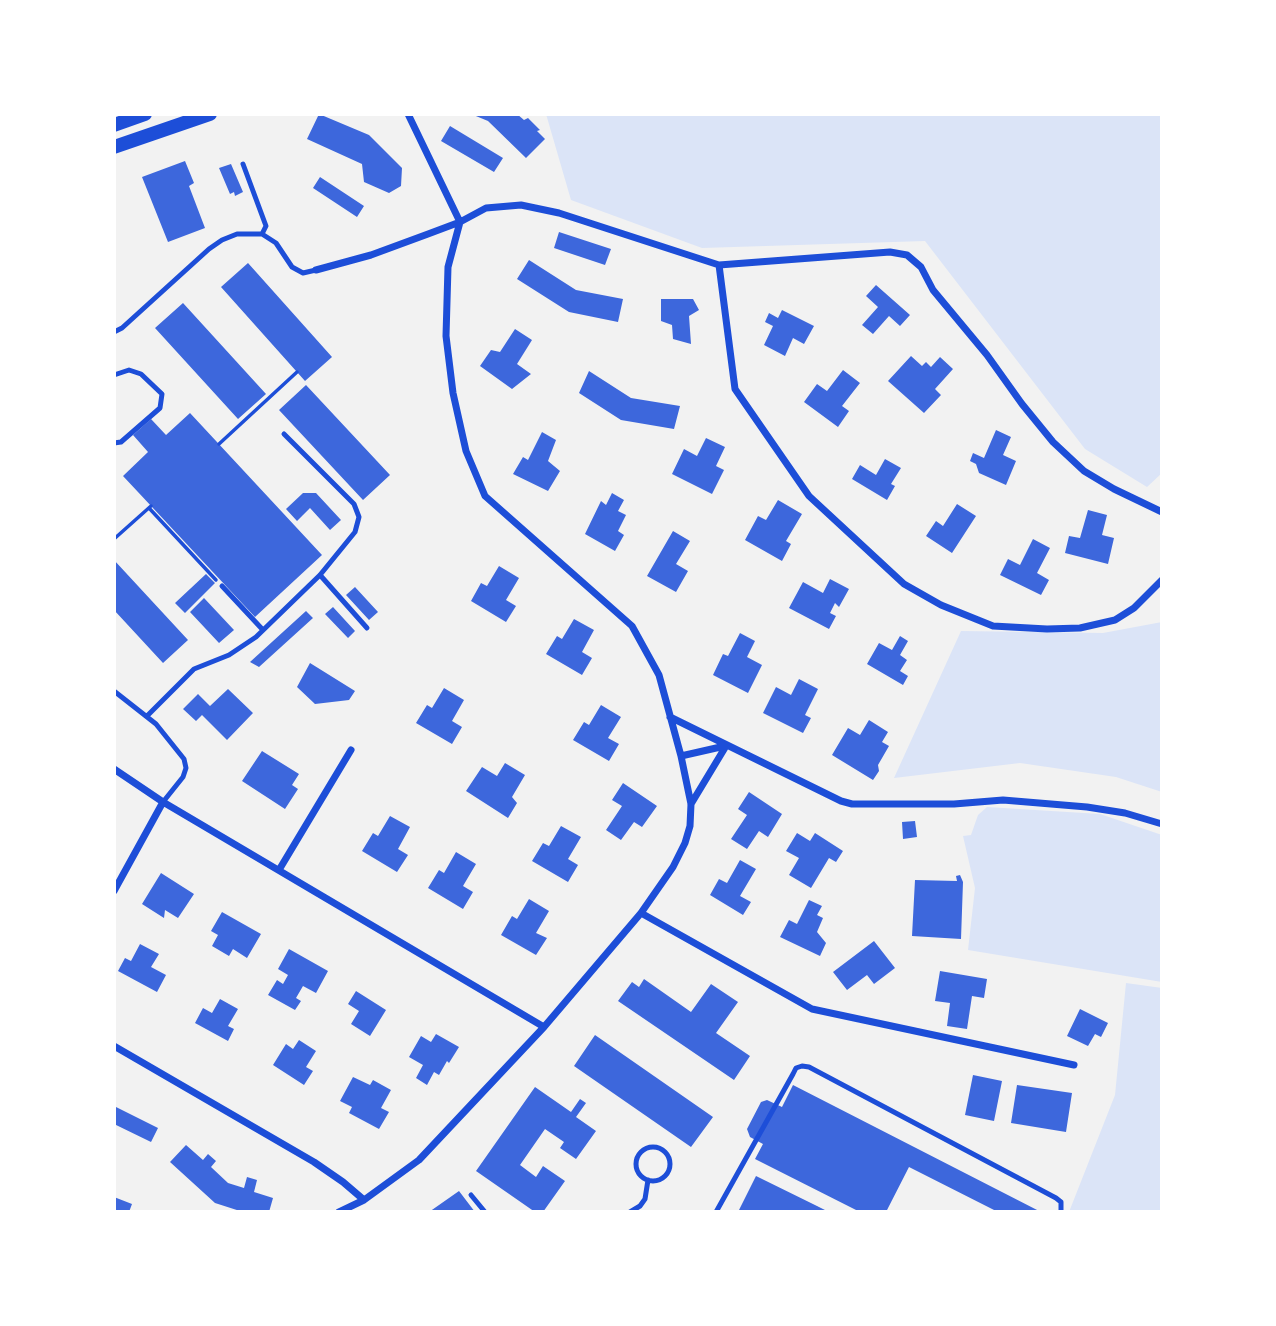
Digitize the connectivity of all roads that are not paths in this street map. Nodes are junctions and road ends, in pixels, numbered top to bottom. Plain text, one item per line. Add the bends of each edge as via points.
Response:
1 (145, 114) edge
2 (210, 114) edge
3 (408, 114) edge
4 (114, 125) edge
5 (114, 147) edge
6 (243, 164) dead end
7 (460, 222) junction
8 (262, 234) junction
9 (719, 265) junction
10 (316, 270) joint
11 (114, 332) edge
12 (114, 375) edge
13 (284, 434) dead end
14 (114, 443) edge
15 (1162, 512) edge
16 (320, 575) junction
17 (1162, 580) edge
18 (222, 586) road end
19 (367, 628) dead end
20 (263, 630) junction
21 (114, 691) edge
22 (147, 716) junction
23 (670, 717) junction
24 (726, 746) junction
25 (351, 750) dead end
26 (681, 756) junction
27 (114, 769) edge
28 (163, 802) junction
29 (691, 804) junction
30 (1162, 824) edge
31 (279, 870) junction
32 (114, 891) edge
33 (641, 914) junction
34 (544, 1027) junction
35 (114, 1046) edge
36 (1074, 1065) dead end
37 (648, 1180) junction
38 (471, 1195) dead end
39 (364, 1200) junction
40 (339, 1212) edge
41 (485, 1212) edge
42 (631, 1212) edge
43 (716, 1212) edge
44 (1061, 1212) edge

1 - 4 main road
2 - 5 main road
3 - 7 street
6 - 8 lane via 266,226
7 - 9 street via 486,208 521,205
7 - 10 street
7 - 23 street via 448,267 446,336 466,451 485,496 632,626 659,676
8 - 10 lane via 276,243 292,267 303,272
8 - 11 lane via 237,234 222,240
9 - 15 street via 890,252 907,255 921,267 933,289 1053,442 1084,471
9 - 17 street via 735,388 809,496 904,584 993,626 1046,629 1115,620 1135,608
12 - 14 lane via 129,370 141,374 162,394 160,408
13 - 16 lane via 354,503 359,517 355,532
16 - 19 lane
16 - 20 lane
18 - 20 lane
20 - 22 lane via 229,656 194,669
21 - 22 lane
22 - 28 lane via 172,743 186,768
23 - 24 street
23 - 26 street
24 - 26 street
24 - 29 street
24 - 30 street via 852,804 1003,800 1087,807
25 - 31 street
26 - 29 street
27 - 28 street
28 - 31 street
28 - 32 street
29 - 33 street via 685,843
31 - 34 street
33 - 34 street
33 - 36 street via 813,1009
34 - 39 street via 419,1160
35 - 39 street via 314,1162
37 - 37 lane via 638,1171 636,1158 645,1148 658,1147 668,1156 669,1169 661,1179
37 - 42 lane via 645,1199
38 - 41 lane
39 - 40 street
43 - 44 lane via 796,1068 802,1066 1056,1198

